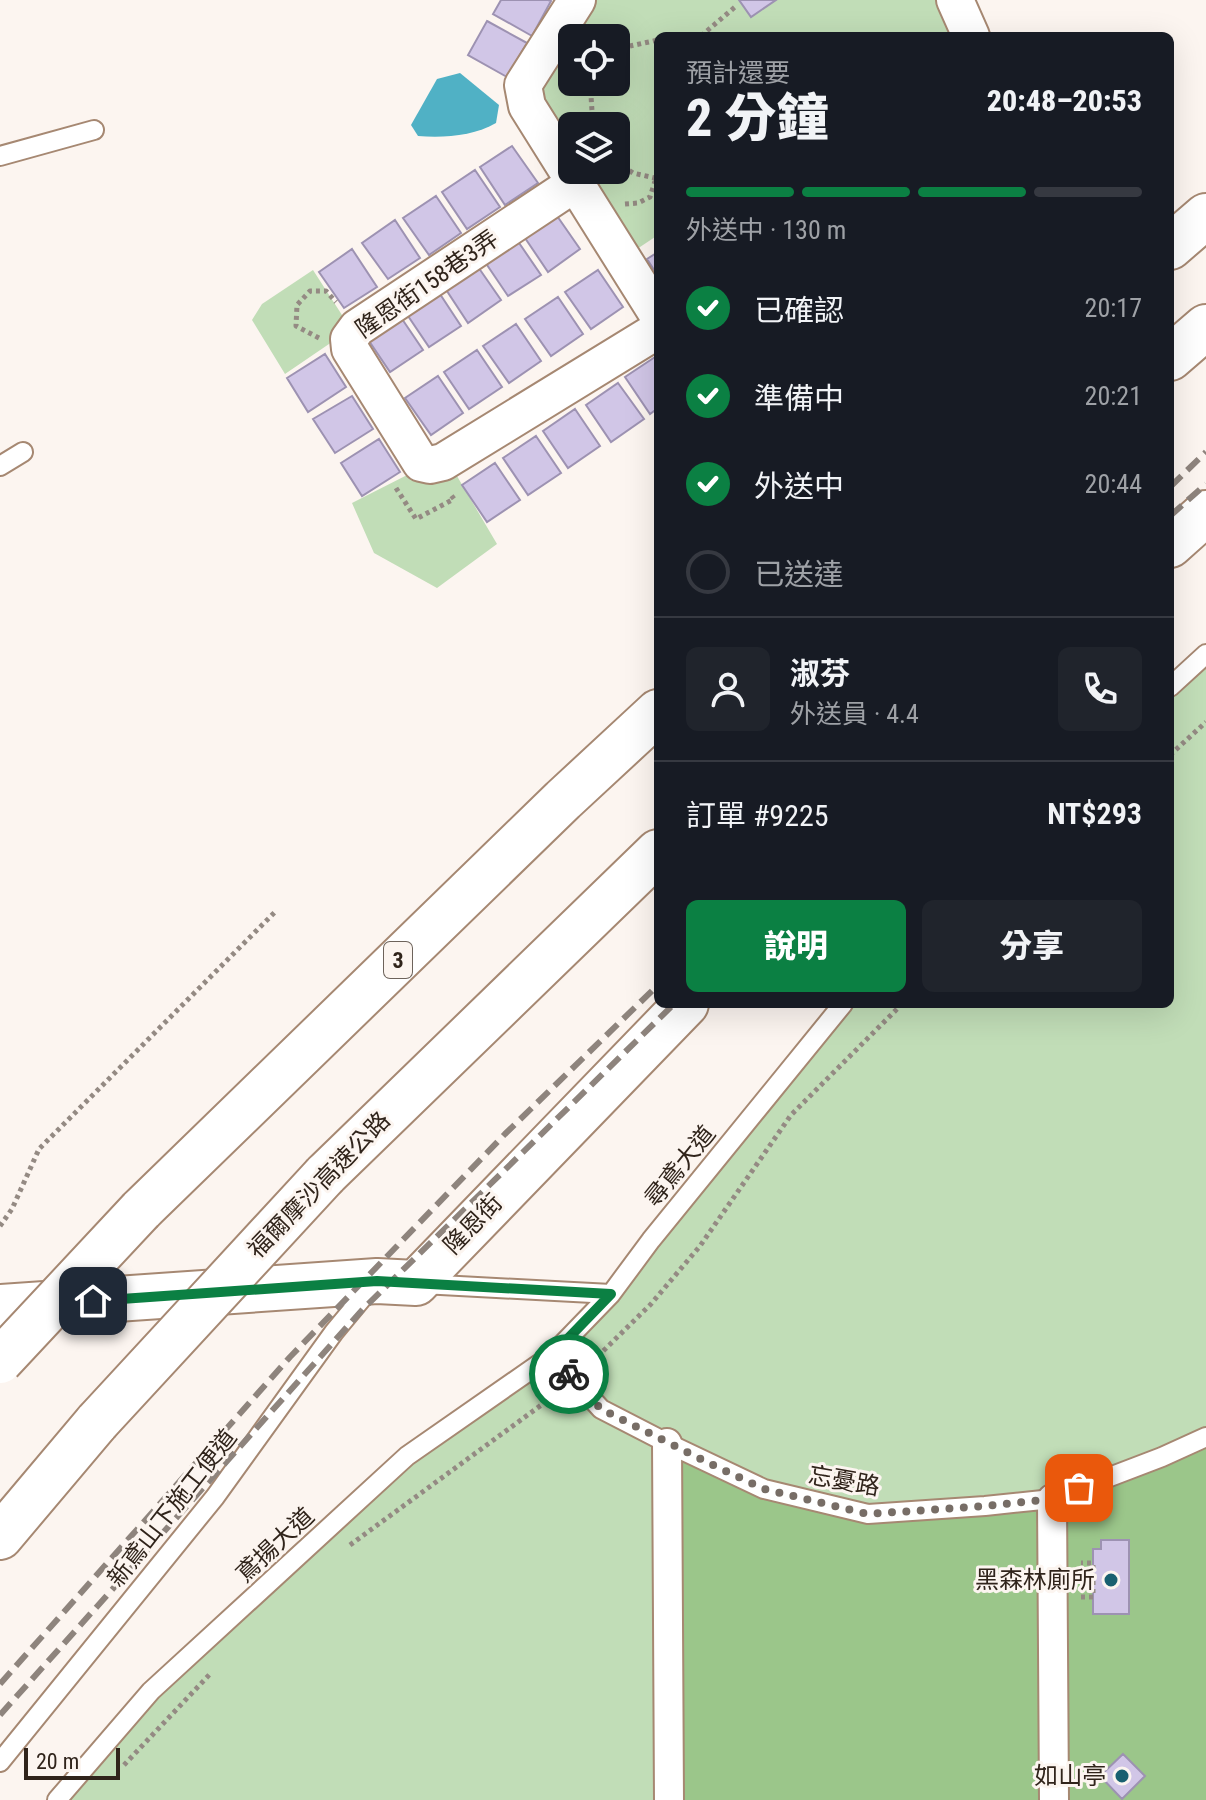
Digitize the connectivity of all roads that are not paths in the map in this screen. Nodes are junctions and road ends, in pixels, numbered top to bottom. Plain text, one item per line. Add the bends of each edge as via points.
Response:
1 (577, 0) edge
2 (94, 130) dead end
3 (0, 156) edge
4 (558, 157) edge
5 (574, 184) joint
6 (1206, 216) edge
7 (1174, 244) edge
8 (654, 309) edge
9 (1206, 327) edge
10 (654, 332) edge
11 (1174, 355) edge
12 (23, 452) dead end
13 (0, 466) edge
14 (1206, 654) edge
15 (1174, 683) edge
16 (654, 716) edge
17 (654, 856) edge
18 (682, 1008) edge
19 (840, 1008) edge
20 (396, 1282) junction
21 (611, 1294) junction
22 (0, 1307) edge
23 (552, 1355) junction
24 (0, 1361) edge
25 (1206, 1437) edge
26 (667, 1443) junction
27 (1052, 1499) junction
28 (0, 1537) edge
29 (0, 1762) edge
30 (57, 1800) edge
31 (669, 1800) edge
32 (1054, 1800) edge

1 - 4 street via 523,85 527,106
2 - 3 lane
5 - 8 street
5 - 10 street, 隆恩街158巷3弄 via 357,328 349,339 350,349 421,463 430,465 443,462
6 - 7 main road
9 - 11 main road
12 - 13 lane
14 - 15 lane
16 - 24 main road, 3, bridge via 141,1210
17 - 28 main road, 福爾摩沙高速公路, bridge via 325,1175 97,1422
18 - 20 main road, 隆恩街
19 - 21 lane, 尋鳶大道
20 - 21 lane
20 - 22 main road
20 - 29 lane, 新鳶山下施工便道 via 334,1332 215,1497
21 - 23 lane, 尋鳶大道
23 - 26 lane, 忘憂路 via 601,1409
23 - 30 lane, 鳶揚大道 via 407,1456 151,1691
25 - 27 lane, 忘憂路
26 - 27 lane, 忘憂路 via 764,1489 868,1514
26 - 31 street
27 - 32 street

